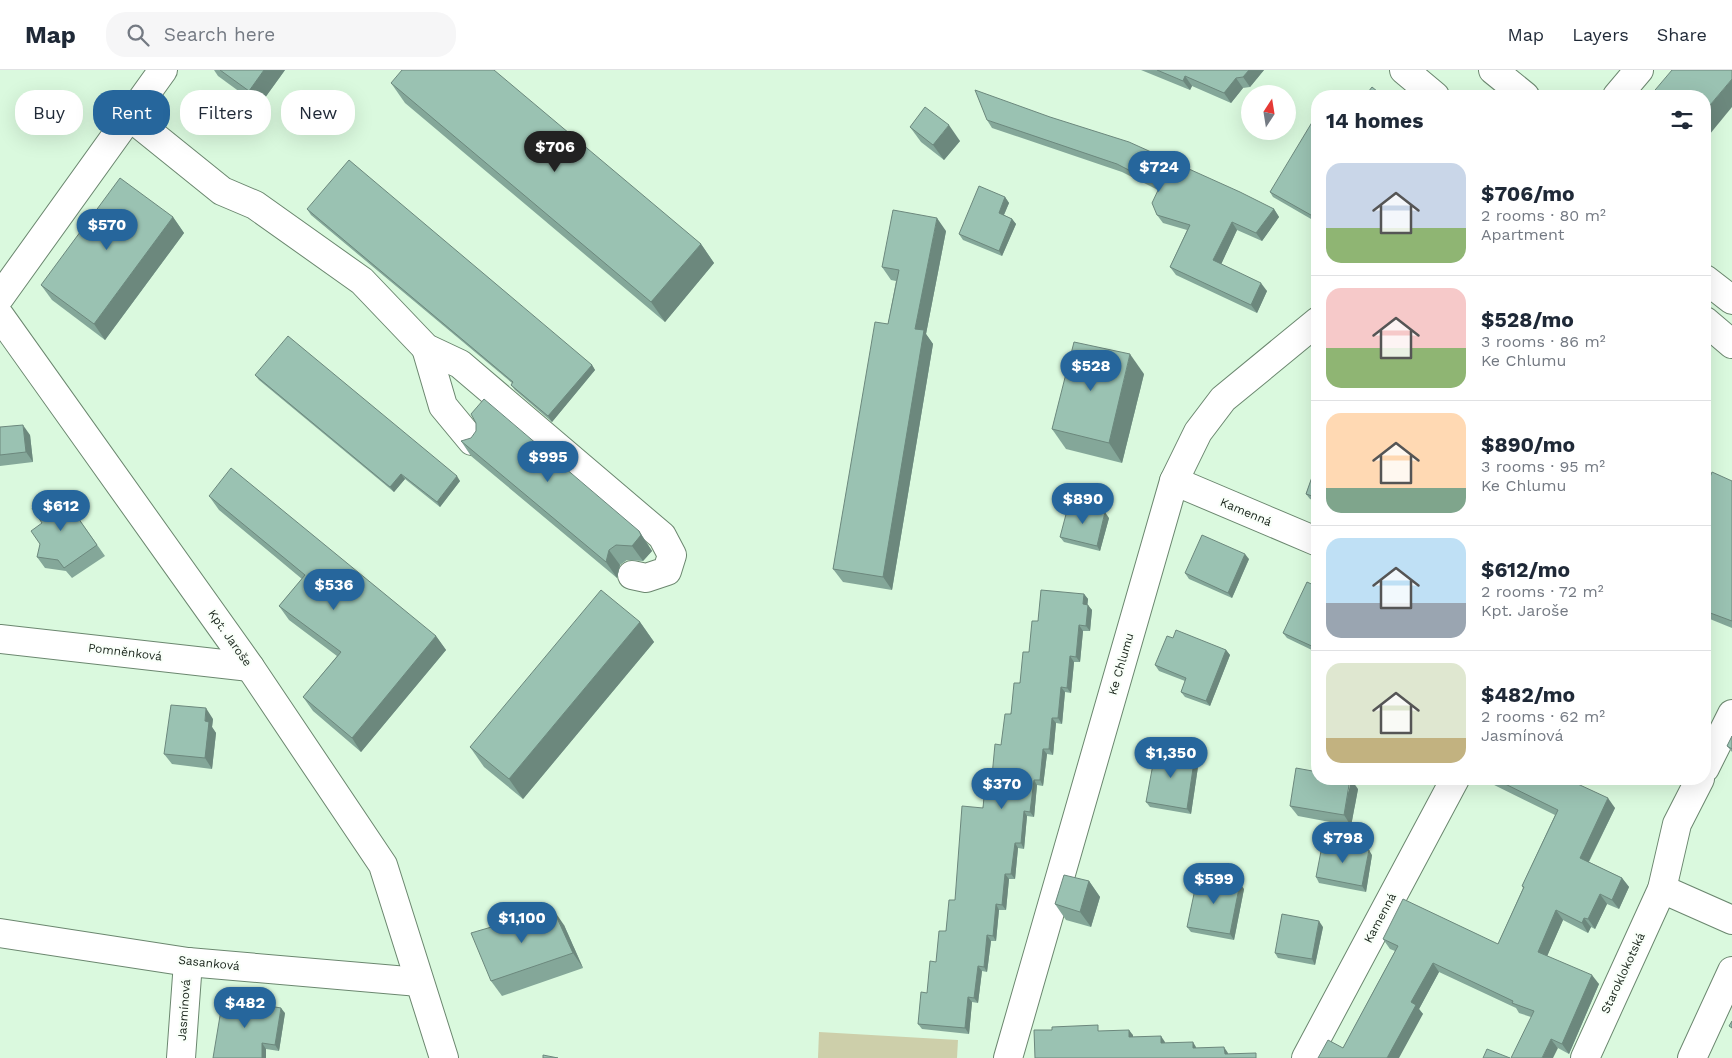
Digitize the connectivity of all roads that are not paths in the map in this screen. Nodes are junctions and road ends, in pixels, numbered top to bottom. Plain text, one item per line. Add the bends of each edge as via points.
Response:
1 (163, 70) edge
2 (1404, 70) edge
3 (1493, 70) edge
4 (1638, 70) edge
5 (148, 90) edge
6 (1428, 90) edge
7 (1518, 90) edge
8 (1622, 90) edge
9 (115, 135) edge
10 (153, 135) edge
11 (1711, 284) edge
12 (0, 297) edge
13 (1732, 300) edge
14 (0, 316) edge
15 (1711, 326) edge
16 (1311, 327) edge
17 (1732, 344) edge
18 (426, 348) junction
19 (472, 441) edge
20 (1174, 481) junction
21 (1311, 539) edge
22 (632, 575) dead end
23 (0, 639) edge
24 (250, 667) junction
25 (1732, 714) edge
26 (1711, 756) edge
27 (1452, 785) edge
28 (1697, 785) edge
29 (1662, 889) junction
30 (1732, 920) edge
31 (0, 933) edge
32 (188, 962) junction
33 (1732, 971) edge
34 (419, 982) junction
35 (181, 1058) edge
36 (444, 1058) edge
37 (1008, 1058) edge
38 (1306, 1058) edge
39 (1585, 1058) edge
40 (1692, 1058) edge

1 - 5 street
2 - 6 street
3 - 7 street
4 - 8 street
9 - 12 street
10 - 18 street via 222,191 255,205 362,281
11 - 13 street
14 - 24 street, Kpt. Jaroše
15 - 17 street
16 - 20 street, Ke Chlumu via 1223,399 1198,432
18 - 19 street via 443,406
18 - 22 street via 460,364 662,536 672,555 667,571 646,578
20 - 21 street, Kamenná
20 - 37 street, Ke Chlumu
23 - 24 street, Pomněnková
24 - 34 street, Kpt. Jaroše via 383,865
25 - 26 street
27 - 38 street, Kamenná
28 - 29 street, Staroklokotská via 1677,824
29 - 30 street
29 - 39 street, Staroklokotská
31 - 32 street, Sasanková
32 - 34 street, Sasanková
32 - 35 street, Jasmínová
33 - 40 street
34 - 36 street, Kpt. Jaroše

